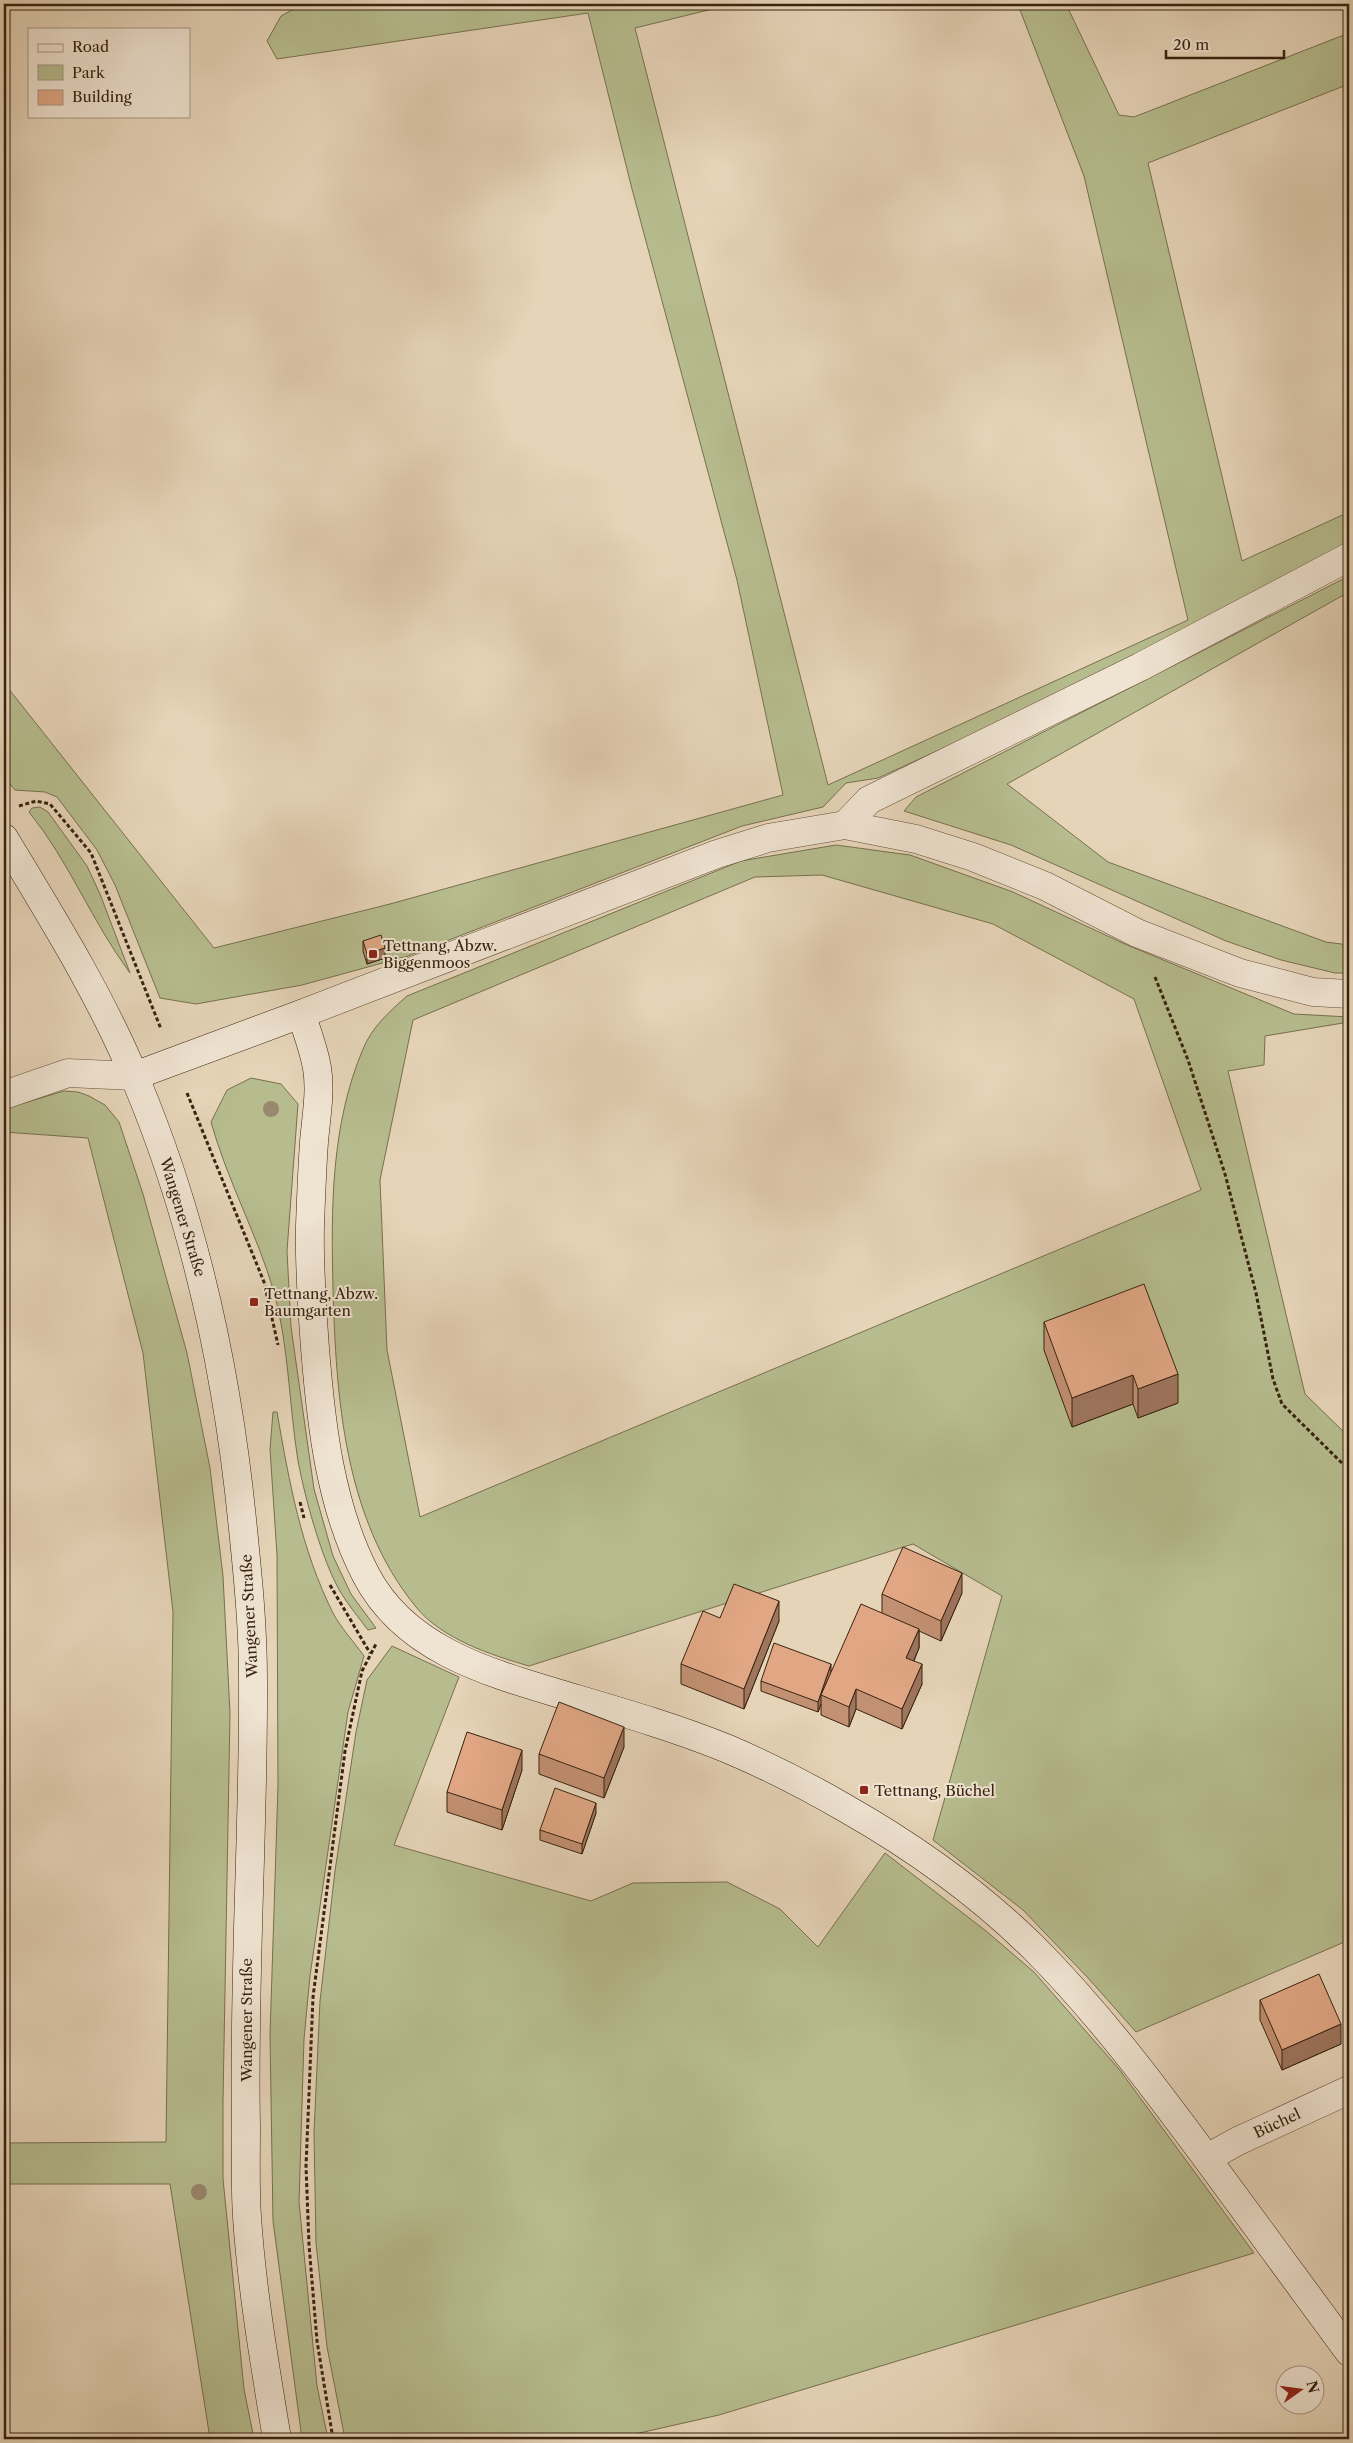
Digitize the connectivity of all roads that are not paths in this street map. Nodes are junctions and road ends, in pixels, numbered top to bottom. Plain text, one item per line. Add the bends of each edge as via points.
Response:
1 (1349, 557) edge
2 (845, 825) junction
3 (4, 838) edge
4 (1349, 994) edge
5 (302, 1014) junction
6 (134, 1076) junction
7 (4, 1095) edge
8 (1349, 2090) edge
9 (1207, 2158) junction
10 (1349, 2352) edge
11 (277, 2439) edge

1 - 2 main road via 1140,666 869,800
2 - 4 main road via 916,839 973,857 1045,886 1136,933 1240,974 1313,992
2 - 5 main road via 768,838 717,854
3 - 6 main road, Wangener Straße via 58,926
5 - 6 main road
5 - 9 main road via 317,1065 319,1091 310,1231 312,1315 319,1397 329,1459 346,1527 367,1576 396,1617 464,1662 727,1749 808,1788 893,1838 992,1911 1031,1946 1113,2036
6 - 7 main road via 68,1073
6 - 11 main road, Wangener Straße via 166,1156 198,1263 220,1358 235,1449 248,1576 253,1674 245,1992 247,2218
8 - 9 main road, Büchel
9 - 10 main road

